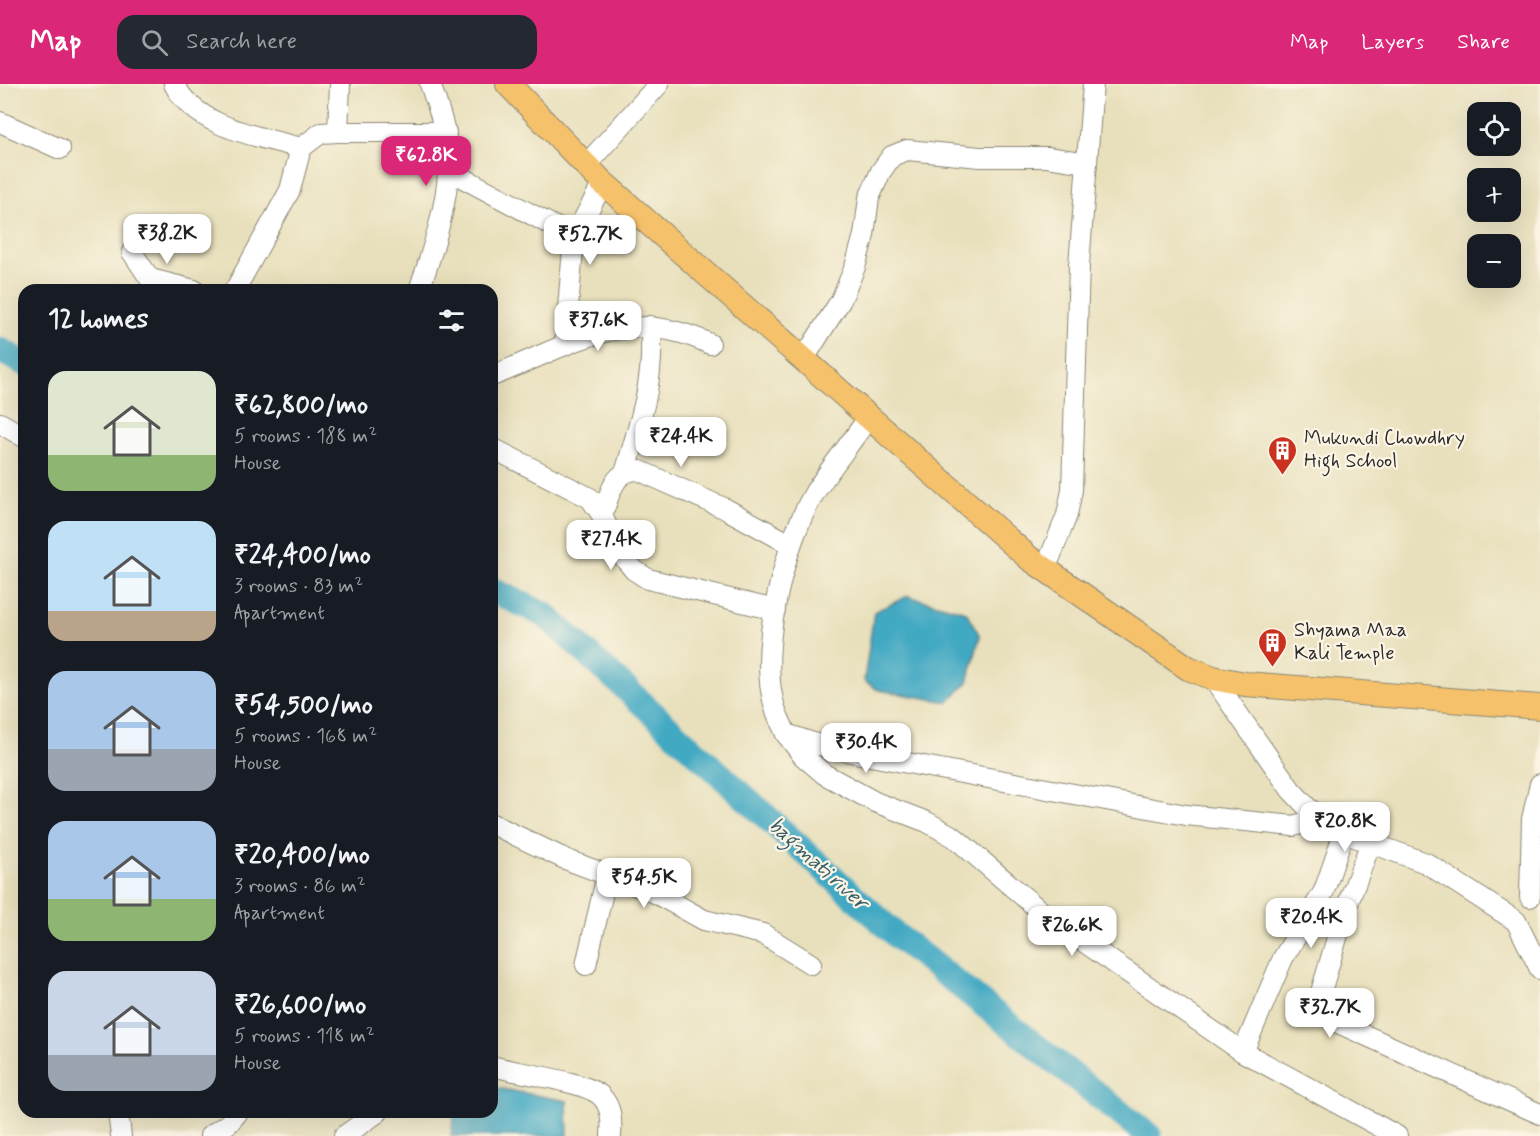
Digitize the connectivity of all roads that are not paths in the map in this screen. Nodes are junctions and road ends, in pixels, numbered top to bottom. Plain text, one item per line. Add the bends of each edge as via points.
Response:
1 (174, 84) edge
2 (340, 84) edge
3 (430, 84) edge
4 (508, 84) edge
5 (659, 84) edge
6 (1093, 84) edge
7 (0, 122) edge
8 (338, 132) junction
9 (446, 132) junction
10 (60, 148) dead end
11 (301, 148) junction
12 (1087, 163) junction
13 (586, 165) junction
14 (448, 170) junction
15 (603, 183) junction
16 (574, 237) junction
17 (132, 252) dead end
18 (170, 284) edge
19 (238, 284) edge
20 (420, 284) edge
21 (650, 326) junction
22 (565, 344) junction
23 (710, 344) dead end
24 (803, 360) junction
25 (498, 373) edge
26 (868, 418) junction
27 (0, 423) edge
28 (18, 434) edge
29 (498, 451) edge
30 (626, 470) junction
31 (602, 515) junction
32 (790, 544) junction
33 (1046, 570) junction
34 (775, 610) junction
35 (1213, 678) junction
36 (1540, 707) edge
37 (786, 734) junction
38 (1540, 784) edge
39 (1320, 819) junction
40 (498, 827) edge
41 (1344, 833) junction
42 (1371, 842) junction
43 (607, 874) junction
44 (1535, 896) edge
45 (1516, 921) junction
46 (811, 964) dead end
47 (586, 965) dead end
48 (1540, 969) edge
49 (1243, 1052) junction
50 (498, 1067) edge
51 (1540, 1114) edge
52 (119, 1118) edge
53 (233, 1118) edge
54 (370, 1118) edge
55 (121, 1136) edge
56 (210, 1136) edge
57 (344, 1136) edge
58 (611, 1136) edge
59 (1397, 1136) edge

1 - 11 street via 183,100 200,114 241,131
2 - 8 street
3 - 9 street
4 - 13 main road
5 - 13 street
6 - 12 street
7 - 10 street
8 - 9 street
8 - 11 street via 321,133
9 - 14 street
11 - 19 street via 290,190
12 - 24 street via 1047,157 980,157 907,150 892,156 869,198 861,246 841,300
12 - 33 street via 1079,265 1072,490
13 - 15 main road
14 - 16 street
14 - 20 street via 439,222
15 - 16 street
15 - 24 main road
16 - 22 street
17 - 18 street via 150,279
21 - 22 street via 602,330
21 - 23 street via 686,332
21 - 30 street via 651,383
22 - 25 street
24 - 26 main road
26 - 32 street via 815,492
26 - 33 main road
27 - 28 street
29 - 31 street via 590,498
30 - 31 street via 616,478
30 - 32 street via 638,470 726,508
31 - 34 street via 617,549 634,570 648,579
32 - 34 street
33 - 35 main road via 1188,668
34 - 37 street via 770,681
35 - 36 main road via 1308,690
35 - 39 street via 1291,790
37 - 39 street via 865,755 1186,815 1293,826
37 - 49 street via 802,756 824,774 954,837 1045,915
38 - 44 street via 1532,819
39 - 41 street
40 - 43 street
41 - 42 street
41 - 49 street via 1324,891 1283,958
42 - 45 street via 1426,863
42 - 51 street via 1321,992 1327,1014 1336,1022
43 - 46 street via 704,920 763,934
43 - 47 street
44 - 45 street via 1521,906
45 - 48 street
49 - 59 street
50 - 58 street via 600,1095 610,1113
52 - 55 street
53 - 56 street
54 - 57 street

